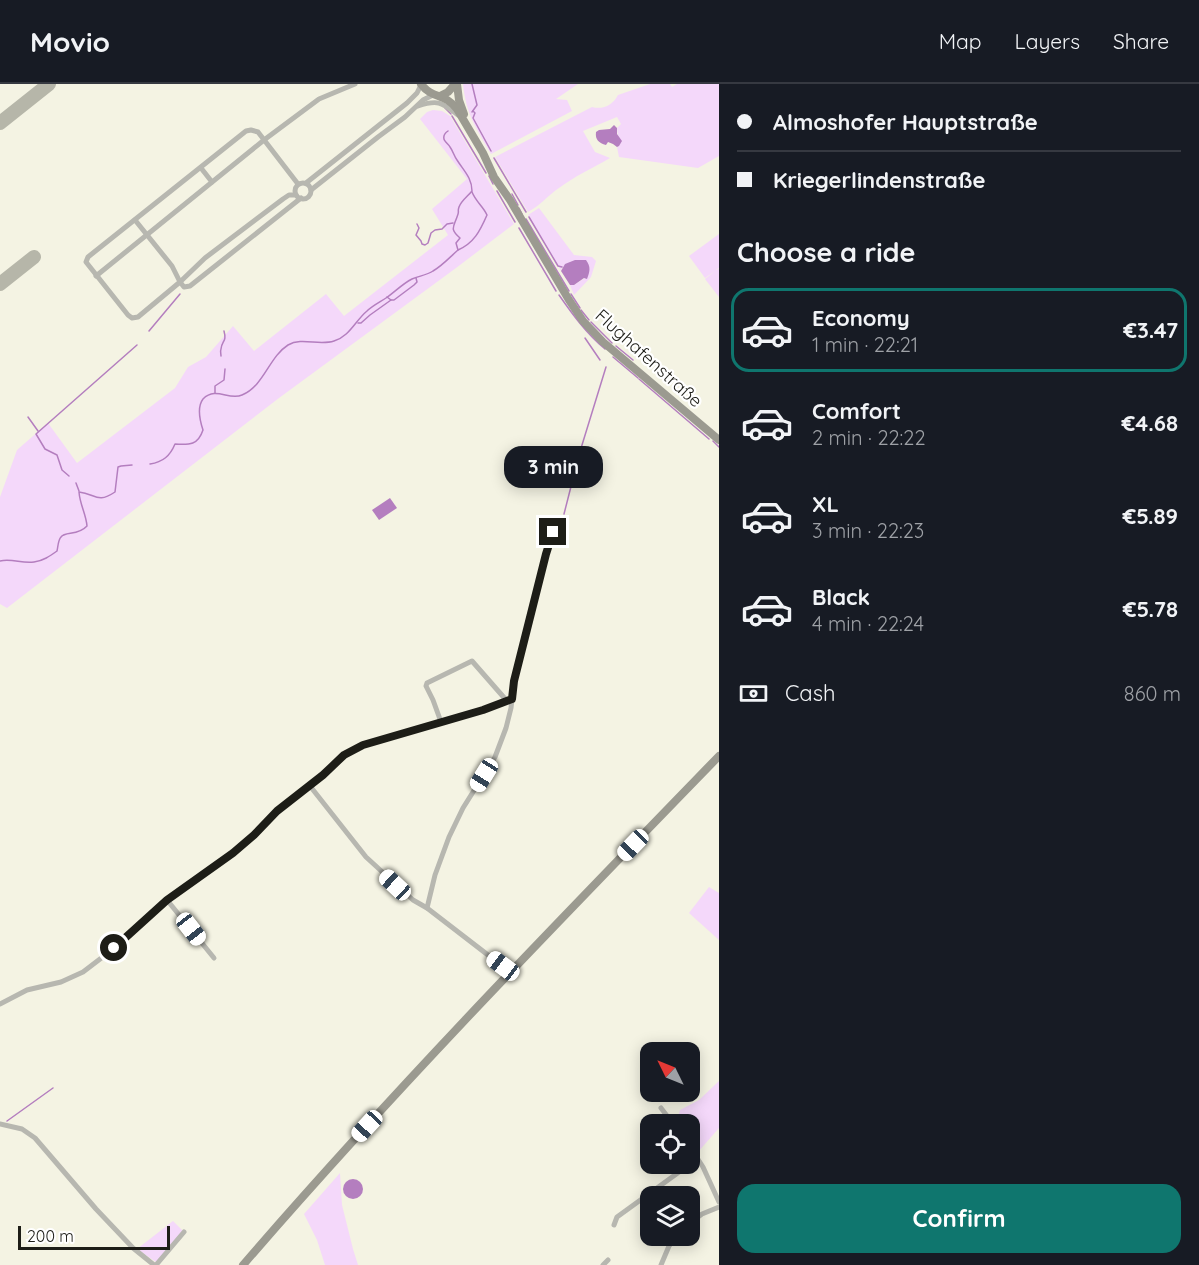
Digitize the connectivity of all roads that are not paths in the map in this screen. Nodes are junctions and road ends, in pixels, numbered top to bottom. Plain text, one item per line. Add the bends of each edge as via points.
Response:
1 (355, 84) edge
2 (421, 84) edge
3 (456, 84) edge
4 (436, 95) junction
5 (414, 108) junction
6 (463, 119) junction
7 (264, 140) junction
8 (201, 168) junction
9 (212, 182) junction
10 (306, 183) junction
11 (298, 184) junction
12 (311, 190) junction
13 (299, 197) junction
14 (510, 200) junction
15 (135, 220) junction
16 (147, 234) junction
17 (96, 276) junction
18 (180, 282) junction
19 (719, 440) edge
20 (553, 532) dead end
21 (509, 700) junction
22 (441, 722) junction
23 (719, 756) edge
24 (310, 786) junction
25 (167, 900) junction
26 (427, 908) junction
27 (214, 958) dead end
28 (510, 972) junction
29 (0, 1004) edge
30 (661, 1108) dead end
31 (666, 1114) edge
32 (0, 1124) edge
33 (700, 1162) edge
34 (677, 1174) edge
35 (719, 1204) edge
36 (700, 1215) edge
37 (614, 1225) dead end
38 (184, 1232) dead end
39 (669, 1246) edge
40 (155, 1265) edge
41 (243, 1265) edge
42 (661, 1265) edge

1 - 7 street via 319,99
2 - 4 main road, Flughafenstraße
2 - 10 street, Flughafenstraße via 407,103
3 - 4 main road, Flughafenstraße via 448,92
3 - 14 main road, Flughafenstraße via 464,113
4 - 5 street, Flughafenstraße
4 - 6 main road, Flughafenstraße via 452,103
5 - 6 street, Flughafenstraße via 440,102
5 - 12 street, Flughafenstraße
6 - 14 main road, Flughafenstraße
7 - 8 street via 256,131 246,131
7 - 9 street
7 - 11 street
8 - 9 street
8 - 15 street
9 - 16 street
10 - 11 street
10 - 12 street
11 - 13 street via 295,190
12 - 13 street, Flughafenstraße via 308,197
13 - 18 street, Flughafenstraße via 289,195 205,258
13 - 18 street, Flughafenstraße via 190,286 184,287
14 - 19 main road, Flughafenstraße via 587,325
15 - 16 street
15 - 17 street via 86,260
16 - 17 street
16 - 18 street
17 - 18 street, Flughafenstraße via 132,318
20 - 21 street
21 - 22 street
21 - 22 street via 472,661 427,683
21 - 26 street via 499,748 449,837
22 - 24 street via 352,750
23 - 28 main road
24 - 25 street via 233,853
24 - 26 street via 366,857 412,900
25 - 27 street
25 - 29 street via 83,972 27,990
26 - 28 street
28 - 41 main road
30 - 31 street
32 - 40 street via 22,1129 35,1138 96,1209
33 - 35 street
34 - 37 street via 618,1217
35 - 36 street
38 - 40 street
39 - 42 street

